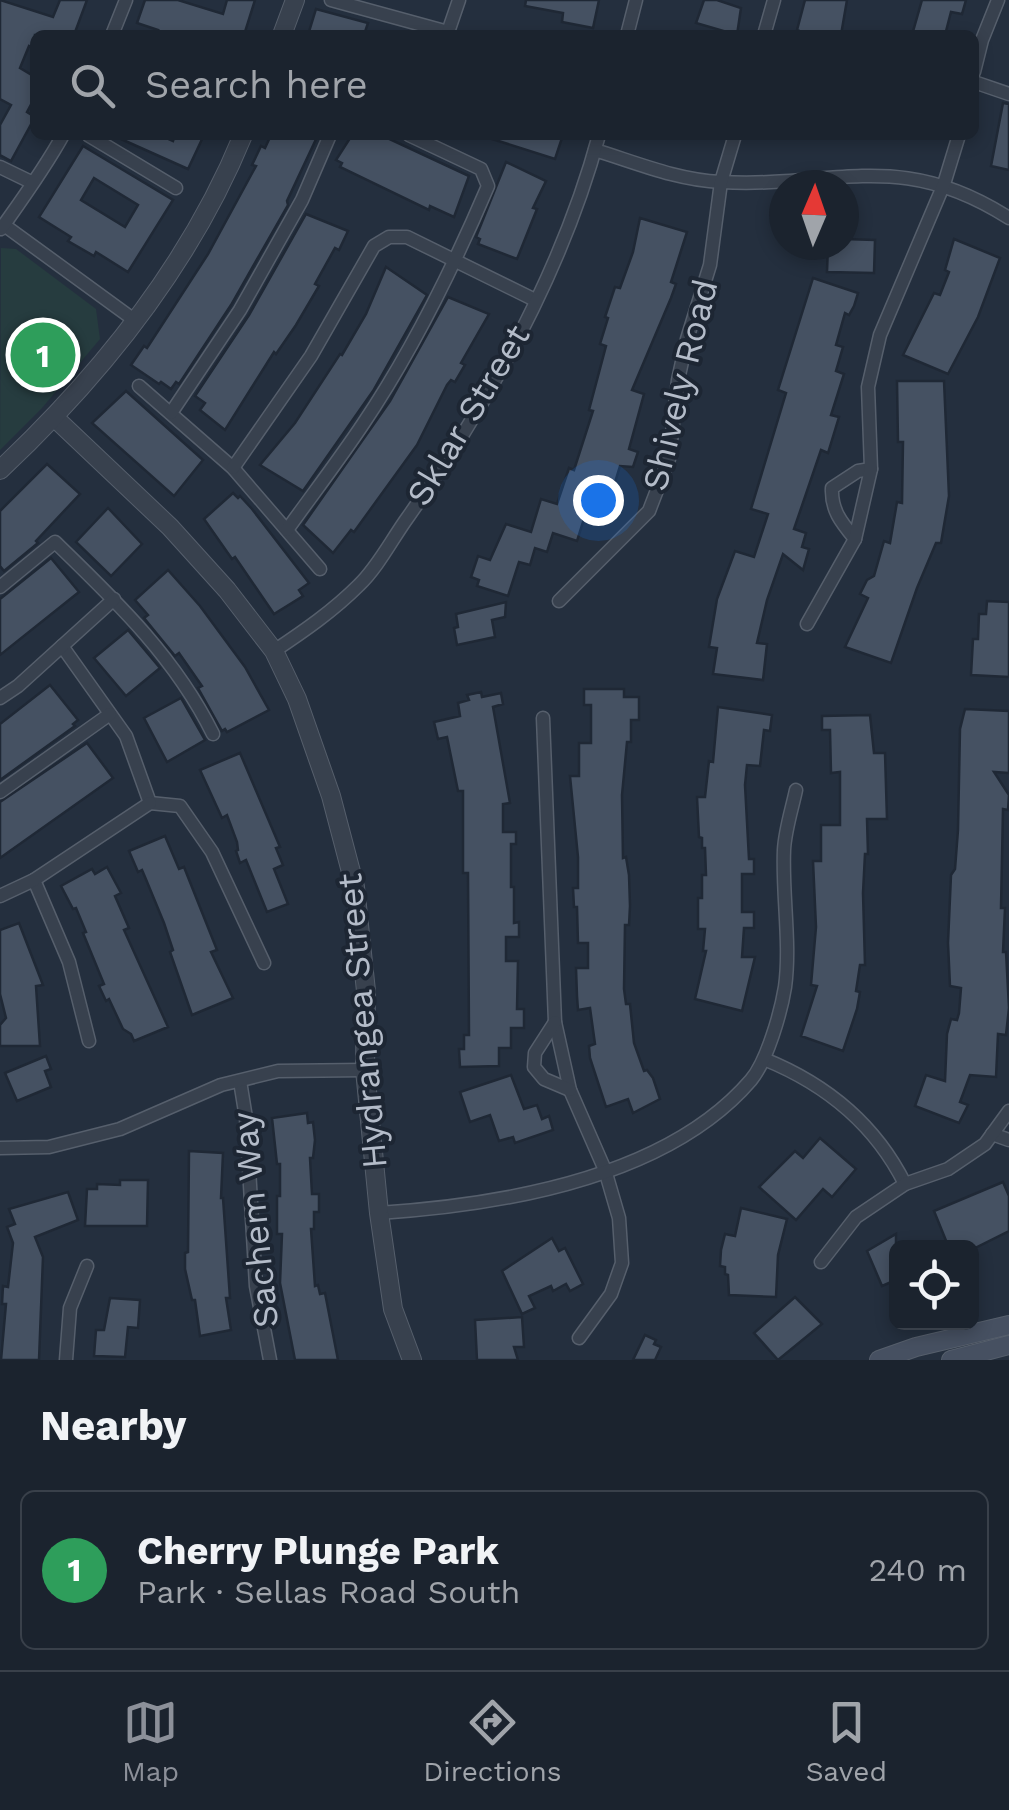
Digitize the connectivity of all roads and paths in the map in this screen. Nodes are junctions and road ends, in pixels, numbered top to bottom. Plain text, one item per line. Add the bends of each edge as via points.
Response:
1 (126, 0) edge
2 (294, 0) edge
3 (331, 0) edge
4 (459, 0) edge
5 (636, 0) edge
6 (774, 0) edge
7 (998, 0) edge
8 (114, 30) edge
9 (284, 30) edge
10 (433, 30) edge
11 (448, 30) edge
12 (628, 30) edge
13 (765, 30) edge
14 (979, 52) edge
15 (979, 84) edge
16 (1009, 94) edge
17 (60, 140) edge
18 (96, 140) edge
19 (241, 140) edge
20 (328, 140) edge
21 (420, 140) edge
22 (598, 140) edge
23 (734, 140) edge
24 (957, 140) edge
25 (595, 150) junction
26 (0, 167) edge
27 (31, 182) junction
28 (721, 182) junction
29 (944, 184) junction
30 (176, 188) dead end
31 (1009, 218) edge
32 (2, 228) edge
33 (455, 262) junction
34 (535, 300) junction
35 (136, 322) junction
36 (140, 386) dead end
37 (171, 413) junction
38 (56, 418) junction
39 (233, 468) junction
40 (871, 469) junction
41 (0, 470) edge
42 (286, 530) junction
43 (855, 539) junction
44 (320, 569) dead end
45 (0, 586) edge
46 (114, 599) junction
47 (559, 601) dead end
48 (806, 624) dead end
49 (62, 646) junction
50 (274, 651) junction
51 (0, 698) edge
52 (110, 714) junction
53 (544, 718) dead end
54 (212, 734) dead end
55 (796, 790) dead end
56 (0, 792) edge
57 (150, 803) junction
58 (34, 880) junction
59 (0, 896) edge
60 (264, 963) dead end
61 (555, 1022) junction
62 (88, 1041) dead end
63 (764, 1059) junction
64 (365, 1070) junction
65 (240, 1080) junction
66 (570, 1090) junction
67 (1009, 1111) edge
68 (992, 1134) junction
69 (1009, 1140) edge
70 (0, 1148) edge
71 (605, 1170) junction
72 (905, 1184) junction
73 (379, 1213) junction
74 (821, 1262) dead end
75 (86, 1266) dead end
76 (1009, 1325) edge
77 (579, 1338) dead end
78 (1009, 1345) edge
79 (66, 1360) edge
80 (270, 1360) edge
81 (412, 1360) edge
82 (879, 1360) edge
83 (951, 1360) edge

1 - 8 street
2 - 9 street
3 - 10 street
4 - 11 street
5 - 12 street
6 - 13 street
7 - 14 street
15 - 16 street
17 - 27 street
18 - 30 street
19 - 35 street via 193,237
20 - 37 street via 240,310
21 - 33 street via 482,169 488,186
22 - 25 street, Sklar Street
23 - 28 street, Shively Road
24 - 29 street
25 - 28 street via 679,177
25 - 34 street, Sklar Street
26 - 27 street
27 - 32 street
28 - 29 street via 883,175
28 - 47 street, Shively Road via 710,265 678,380 670,459 649,510
29 - 31 street
29 - 40 street via 880,334 868,388
32 - 35 street
33 - 34 street
33 - 39 street via 407,238 389,237 374,246 311,356
33 - 42 street via 364,422
34 - 50 street, Sklar Street via 505,365 361,583
35 - 38 street
36 - 37 street
37 - 39 street
38 - 41 street
38 - 50 street, Hydrangea Street via 170,527
39 - 42 street
40 - 43 street
40 - 43 street via 832,488 832,504
42 - 44 street
43 - 48 street
45 - 46 street via 55,542
46 - 49 street
46 - 54 street via 163,652
49 - 51 street
49 - 52 street
50 - 64 street, Hydrangea Street via 331,796 354,887 366,991
52 - 56 street
52 - 57 street via 126,736
53 - 61 street
55 - 63 street via 784,846 785,987
57 - 58 street
57 - 60 street via 180,806 212,852
58 - 59 street
58 - 62 street via 69,962
61 - 66 street
61 - 66 street via 535,1053 534,1067
63 - 71 street via 752,1080 693,1132
63 - 72 street via 805,1076 852,1113
64 - 65 street via 278,1070
64 - 73 street, Hydrangea Street
65 - 70 street via 120,1129 49,1147
65 - 80 street, Sachem Way via 256,1286
66 - 71 street
67 - 68 street
68 - 69 street
68 - 72 street via 948,1169
71 - 73 street via 454,1208
71 - 77 street via 620,1218 622,1263 611,1294
72 - 74 street via 856,1216
73 - 81 street, Hydrangea Street via 392,1309
75 - 79 street via 70,1308
76 - 82 main road
78 - 83 main road

